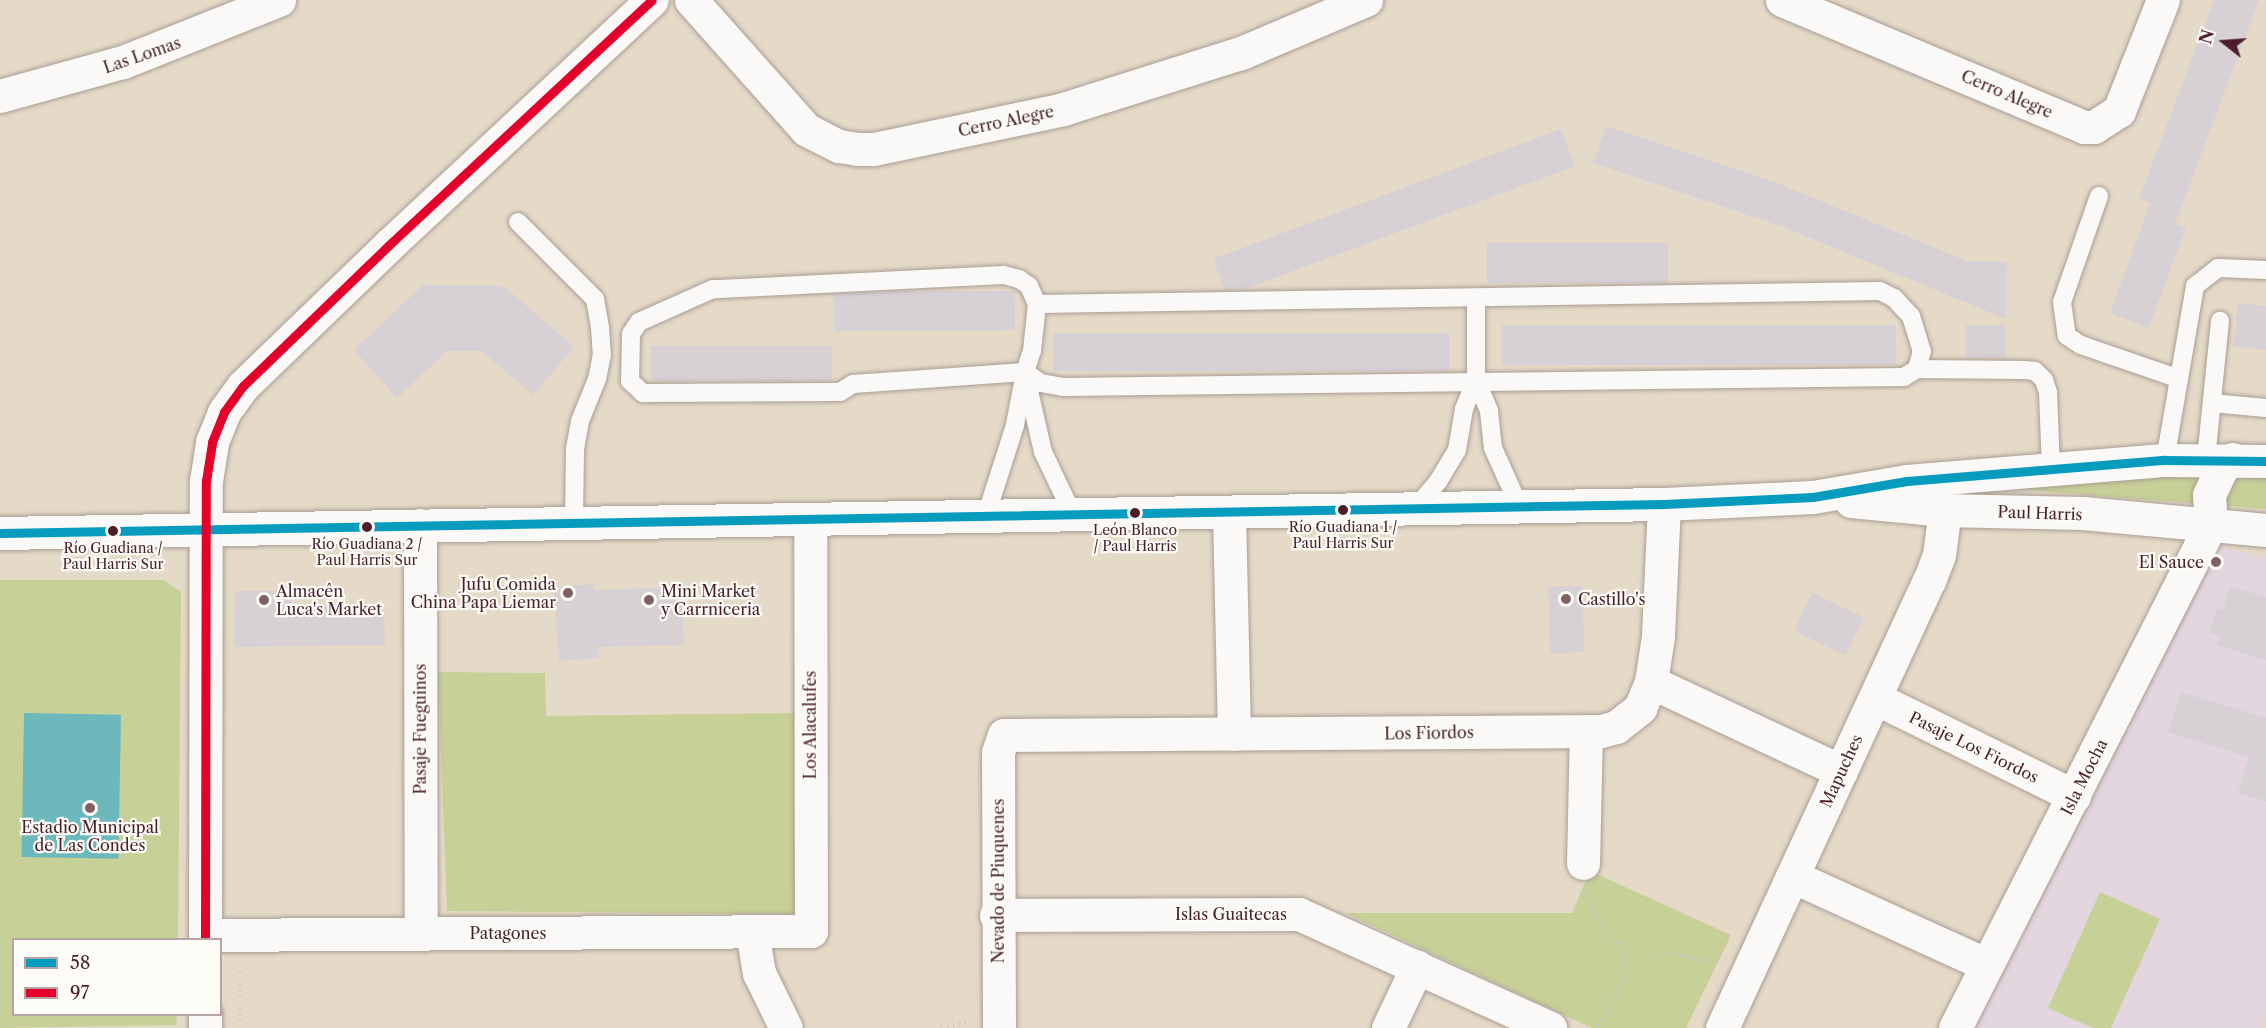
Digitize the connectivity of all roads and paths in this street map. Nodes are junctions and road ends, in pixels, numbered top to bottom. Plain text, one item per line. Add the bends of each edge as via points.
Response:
1 (279, 0) edge
2 (652, 0) edge
3 (691, 0) edge
4 (1366, 0) edge
5 (1782, 0) edge
6 (2163, 0) edge
7 (0, 96) edge
8 (2099, 196) dead end
9 (518, 222) dead end
10 (2266, 270) edge
11 (1476, 298) junction
12 (1037, 304) junction
13 (2220, 321) dead end
14 (1917, 369) junction
15 (1025, 372) junction
16 (2177, 378) junction
17 (1476, 380) junction
18 (2212, 403) junction
19 (2266, 408) edge
20 (2198, 459) junction
21 (2266, 460) edge
22 (2051, 470) junction
23 (1813, 497) junction
24 (1664, 504) junction
25 (1520, 508) junction
26 (1414, 510) junction
27 (1945, 510) junction
28 (1229, 513) junction
29 (1072, 515) junction
30 (986, 516) junction
31 (810, 520) junction
32 (2177, 522) junction
33 (574, 523) junction
34 (2211, 524) junction
35 (420, 525) junction
36 (206, 529) junction
37 (2266, 530) edge
38 (0, 533) edge
39 (1651, 682) junction
40 (1875, 698) junction
41 (1586, 731) junction
42 (1234, 734) junction
43 (1004, 735) joint
44 (1841, 771) junction
45 (2074, 796) junction
46 (1583, 863) joint
47 (1792, 876) junction
48 (996, 915) junction
49 (811, 931) joint
50 (752, 932) junction
51 (421, 933) junction
52 (205, 937) edge
53 (1623, 952) junction
54 (1988, 965) junction
55 (1417, 968) junction
56 (1747, 976) junction
57 (964, 1023) dead end
58 (786, 1028) edge
59 (941, 1028) edge
60 (999, 1028) edge
61 (1388, 1028) edge
62 (1550, 1028) edge
63 (1597, 1028) edge
64 (1722, 1028) edge
65 (1954, 1028) edge

1 - 7 street, Las Lomas via 123,62
2 - 36 street via 243,386 224,412 212,442 206,480
3 - 4 street, Cerro Alegre via 807,130 839,146 873,149 1063,110 1241,53
5 - 6 street, Cerro Alegre via 2084,127 2094,127 2119,111
8 - 16 lane via 2062,302 2067,336 2081,345
9 - 33 lane via 595,299 602,354 574,448
10 - 16 lane via 2218,268 2195,286
11 - 12 lane
11 - 14 lane via 1880,291 1894,298 1911,316 1922,351
11 - 17 lane
12 - 15 lane via 1032,351
12 - 15 lane via 1029,286 1004,276 713,289 639,322 631,333 628,348 630,381 643,393 840,392 854,384
13 - 18 lane
14 - 17 lane via 1904,377
14 - 22 lane via 2034,371 2044,380 2048,392
15 - 17 lane via 1041,383 1063,387
15 - 29 lane via 1042,452
15 - 30 lane via 1015,425
16 - 20 lane
17 - 25 lane via 1489,411 1492,448
17 - 26 lane via 1464,410 1456,450 1439,480
18 - 19 lane
18 - 20 lane
20 - 21 street, Paul Harris
20 - 22 street, Paul Harris
20 - 32 street via 2188,512
20 - 34 street via 2222,469 2209,495
22 - 23 street, Paul Harris via 1907,481
23 - 24 street, Paul Harris
23 - 27 street, Paul Harris
24 - 25 street, Paul Harris
24 - 39 street, Los Fiordos via 1658,636
25 - 26 street, Paul Harris
26 - 28 street, Paul Harris
27 - 32 street, Paul Harris via 2083,513
27 - 40 street, Mapuches via 1939,555
28 - 29 street, Paul Harris
28 - 42 street
29 - 30 street, Paul Harris
30 - 31 street, Paul Harris
31 - 33 street, Paul Harris
31 - 49 street, Los Alacalufes
32 - 34 street, Paul Harris
33 - 35 street, Paul Harris
34 - 37 street, Paul Harris
34 - 45 street, Isla Mocha
35 - 36 street, Paul Harris
35 - 51 street, Pasaje Fueguinos
36 - 38 street, Paul Harris
36 - 52 street
39 - 41 street, Los Fiordos via 1640,708 1629,718 1601,731
39 - 44 street
40 - 44 street, Mapuches
40 - 45 street, Pasaje Los Fiordos
41 - 42 street, Los Fiordos
41 - 46 street
42 - 43 street, Los Fiordos
43 - 48 street, Nevado de Piuquenes via 998,752
44 - 47 street, Mapuches
45 - 54 street, Isla Mocha
46 - 53 path via 1586,898
47 - 54 street
47 - 56 street, Mapuches
48 - 55 street, Islas Guaitecas via 1299,914
48 - 60 street, Nevado de Piuquenes
49 - 50 street, Patagones
50 - 51 street, Patagones
50 - 58 street via 759,973
51 - 52 street, Patagones
53 - 56 path via 1691,956
53 - 63 path via 1624,976
54 - 65 street, Isla Mocha
55 - 61 street
55 - 62 street, Islas Guaitecas
56 - 64 street, Mapuches
57 - 59 path

